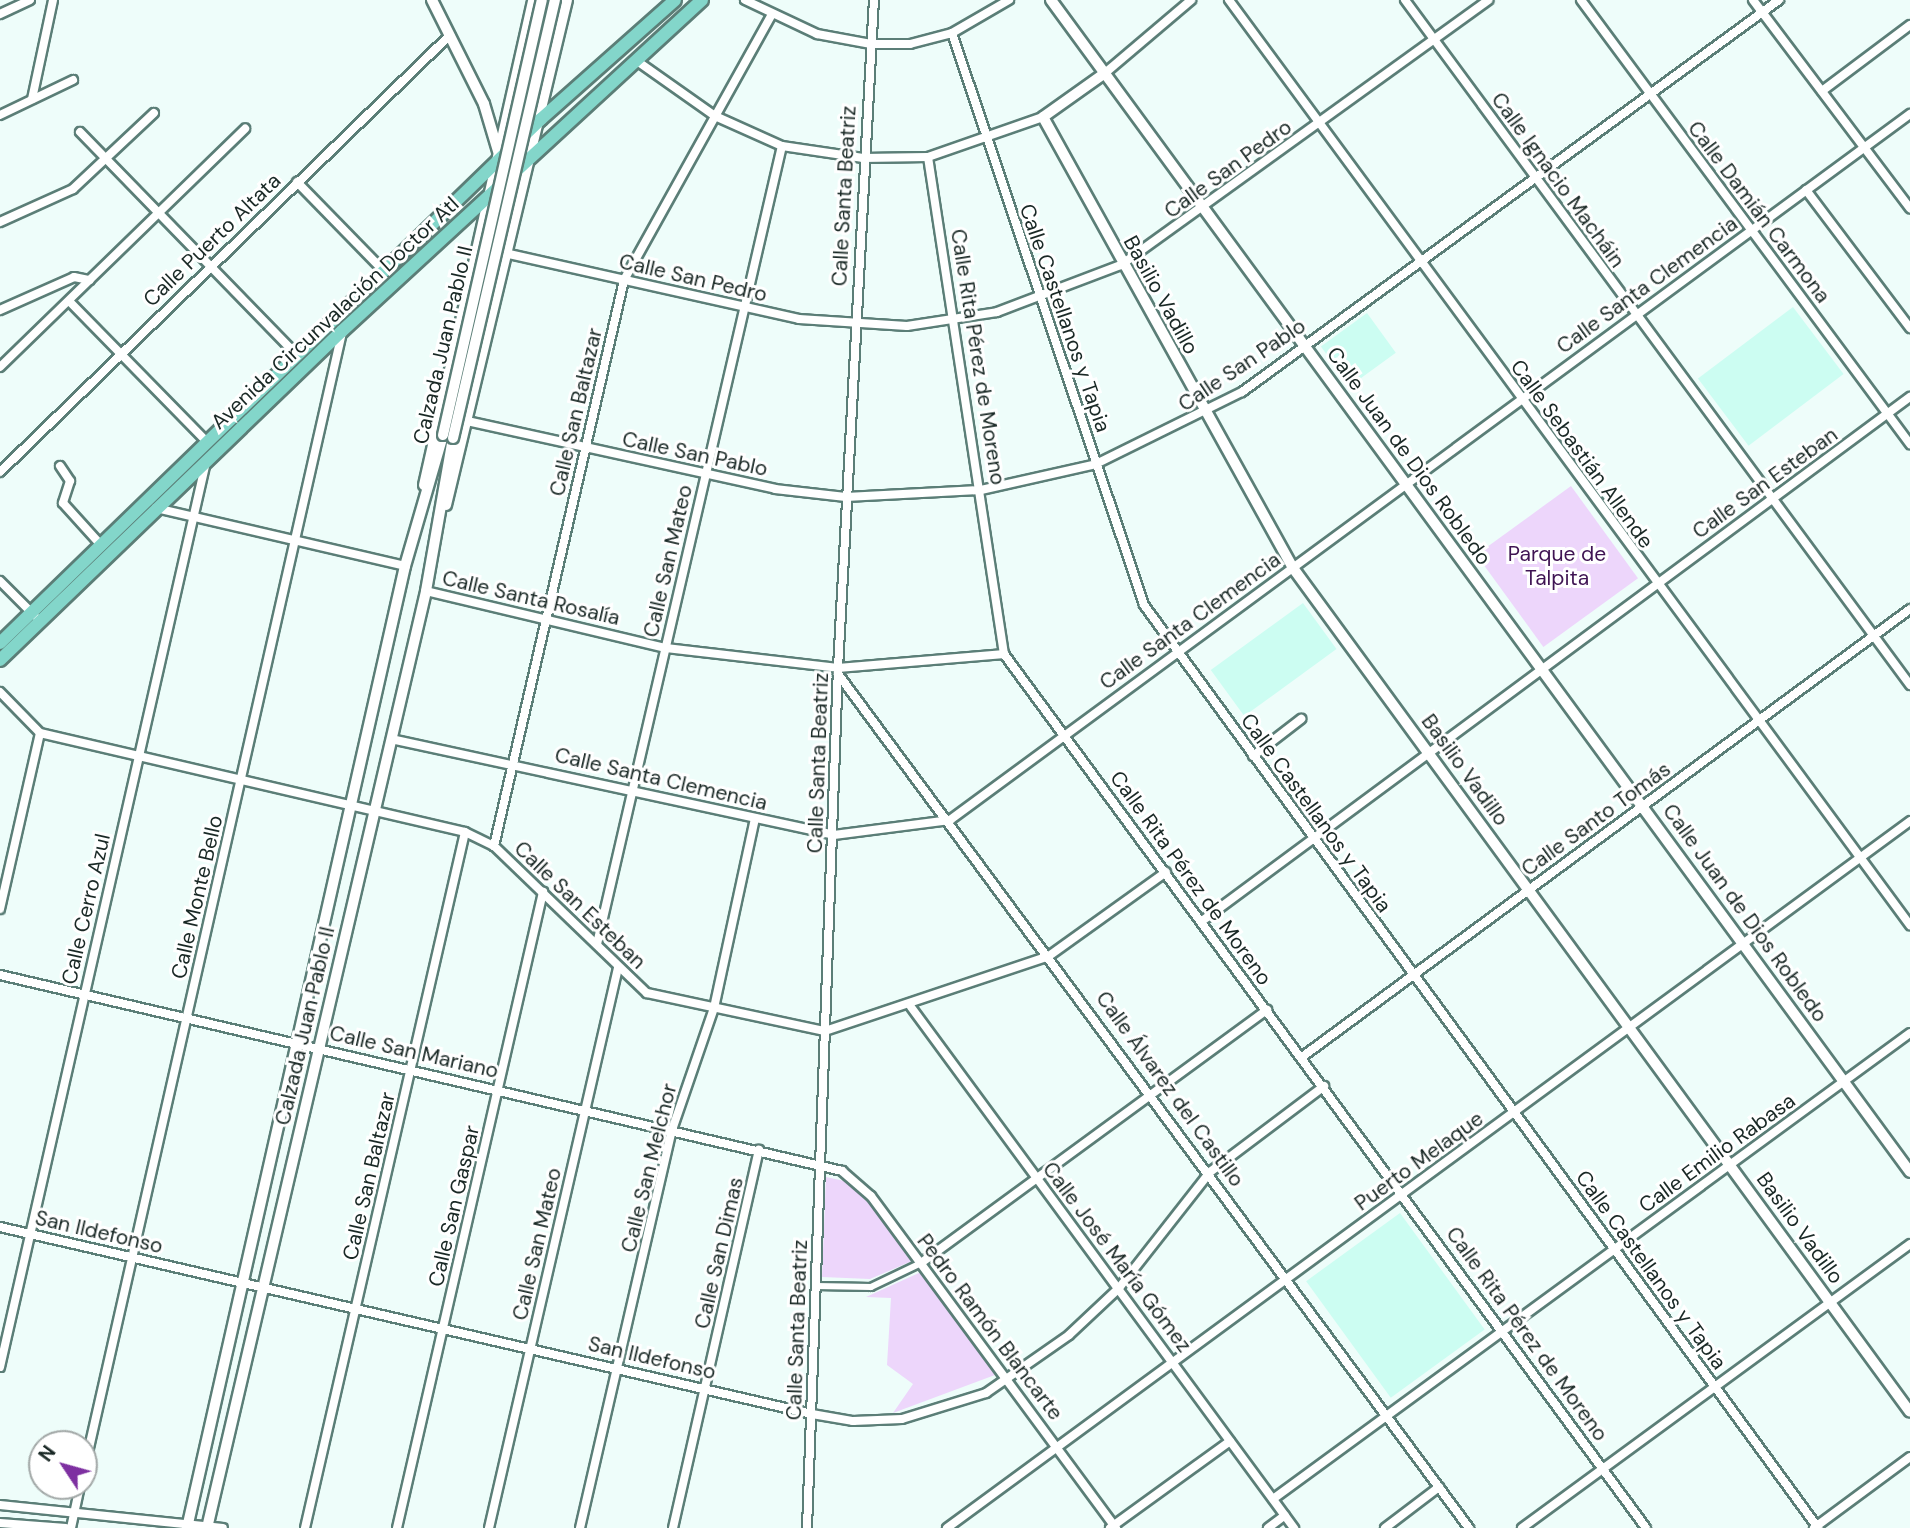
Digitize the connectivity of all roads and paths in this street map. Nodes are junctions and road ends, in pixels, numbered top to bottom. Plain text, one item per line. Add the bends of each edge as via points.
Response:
1 (30, 0) edge
2 (53, 0) edge
3 (432, 0) edge
4 (533, 0) edge
5 (542, 0) edge
6 (555, 0) edge
7 (567, 0) edge
8 (675, 0) edge
9 (702, 0) edge
10 (745, 0) edge
11 (874, 0) edge
12 (1009, 0) edge
13 (1051, 0) edge
14 (1191, 0) edge
15 (1229, 0) edge
16 (1405, 0) edge
17 (1489, 0) edge
18 (1581, 0) edge
19 (1753, 0) edge
20 (1779, 0) edge
21 (1762, 12) junction
22 (0, 14) edge
23 (771, 16) junction
24 (1910, 24) edge
25 (952, 33) junction
26 (450, 35) junction
27 (1434, 40) junction
28 (871, 44) junction
29 (637, 61) junction
30 (1105, 73) junction
31 (516, 79) junction
32 (73, 80) dead end
33 (547, 87) junction
34 (1822, 91) junction
35 (1650, 94) junction
36 (32, 99) junction
37 (154, 113) dead end
38 (1910, 114) edge
39 (0, 115) edge
40 (715, 116) junction
41 (1043, 117) junction
42 (541, 118) junction
43 (1319, 124) junction
44 (245, 129) dead end
45 (80, 132) dead end
46 (987, 140) junction
47 (782, 146) junction
48 (1864, 148) junction
49 (928, 157) junction
50 (863, 158) junction
51 (106, 159) junction
52 (500, 159) junction
53 (531, 159) junction
54 (1533, 177) junction
55 (297, 182) junction
56 (1807, 190) junction
57 (488, 197) junction
58 (1206, 208) junction
59 (1910, 208) edge
60 (158, 213) junction
61 (483, 221) junction
62 (0, 222) edge
63 (516, 223) junction
64 (1750, 231) junction
65 (509, 254) junction
66 (1419, 261) junction
67 (1121, 265) junction
68 (209, 267) junction
69 (384, 271) junction
70 (90, 280) junction
71 (624, 280) junction
72 (1040, 299) junction
73 (69, 300) junction
74 (744, 309) junction
75 (0, 310) edge
76 (1636, 315) junction
77 (954, 321) junction
78 (855, 326) junction
79 (1910, 328) edge
80 (342, 331) junction
81 (1304, 346) junction
82 (120, 353) junction
83 (298, 355) junction
84 (0, 367) edge
85 (1910, 397) edge
86 (1521, 399) junction
87 (1207, 414) junction
88 (1887, 414) junction
89 (467, 421) junction
90 (448, 437) junction
91 (207, 442) junction
92 (1910, 444) edge
93 (585, 449) junction
94 (206, 459) junction
95 (1096, 464) junction
96 (60, 466) dead end
97 (0, 472) edge
98 (706, 475) junction
99 (1406, 484) junction
100 (981, 490) junction
101 (846, 497) junction
102 (1773, 498) junction
103 (156, 508) junction
104 (193, 516) junction
105 (413, 533) junction
106 (439, 533) junction
107 (296, 540) junction
108 (101, 545) junction
109 (405, 566) junction
110 (1293, 568) junction
111 (0, 581) edge
112 (1656, 585) junction
113 (426, 591) junction
114 (1910, 609) edge
115 (36, 617) junction
116 (546, 620) junction
117 (1875, 635) junction
118 (0, 643) edge
119 (666, 648) junction
120 (1177, 652) junction
121 (1004, 654) junction
122 (0, 660) edge
123 (1540, 670) junction
124 (838, 671) junction
125 (1910, 685) edge
126 (0, 692) edge
127 (1301, 719) dead end
128 (1760, 719) junction
129 (40, 733) junction
130 (1064, 736) junction
131 (391, 740) junction
132 (1429, 753) junction
133 (139, 756) junction
134 (1253, 756) junction
135 (513, 764) junction
136 (242, 779) junction
137 (632, 790) junction
138 (351, 805) junction
139 (1642, 806) junction
140 (375, 810) junction
141 (755, 818) junction
142 (950, 820) junction
143 (1910, 821) edge
144 (465, 832) junction
145 (834, 835) junction
146 (1313, 838) junction
147 (494, 846) junction
148 (1862, 857) junction
149 (1166, 872) junction
150 (1529, 890) junction
151 (543, 892) junction
152 (0, 909) edge
153 (1202, 921) junction
154 (1910, 926) edge
155 (597, 944) junction
156 (1743, 945) junction
157 (1049, 956) junction
158 (618, 968) junction
159 (0, 975) edge
160 (1413, 975) junction
161 (84, 995) junction
162 (911, 1007) junction
163 (714, 1008) junction
164 (1267, 1010) junction
165 (187, 1018) junction
166 (1630, 1028) junction
167 (825, 1031) junction
168 (1910, 1033) edge
169 (298, 1043) junction
170 (319, 1048) junction
171 (1302, 1057) junction
172 (411, 1069) junction
173 (1844, 1081) junction
174 (1324, 1086) junction
175 (498, 1089) junction
176 (1151, 1096) junction
177 (586, 1110) junction
178 (1514, 1113) junction
179 (672, 1130) junction
180 (760, 1150) junction
181 (820, 1165) junction
182 (1730, 1165) junction
183 (1210, 1172) junction
184 (1910, 1172) edge
185 (1037, 1180) junction
186 (1404, 1194) junction
187 (0, 1227) edge
188 (31, 1234) junction
189 (1910, 1244) edge
190 (1614, 1249) junction
191 (134, 1258) junction
192 (921, 1263) junction
193 (1288, 1279) junction
194 (245, 1283) junction
195 (816, 1286) junction
196 (263, 1287) junction
197 (1119, 1288) junction
198 (1830, 1303) junction
199 (357, 1308) junction
200 (444, 1328) junction
201 (1503, 1331) junction
202 (532, 1349) junction
203 (1173, 1363) junction
204 (0, 1367) edge
205 (618, 1369) junction
206 (1010, 1380) junction
207 (1715, 1387) junction
208 (706, 1389) junction
209 (1910, 1412) edge
210 (812, 1414) junction
211 (1387, 1416) junction
212 (94, 1430) edge
213 (1230, 1441) junction
214 (1058, 1448) junction
215 (1910, 1457) edge
216 (1604, 1469) junction
217 (1439, 1487) junction
218 (1273, 1499) junction
219 (77, 1500) edge
220 (0, 1505) edge
221 (57, 1510) junction
222 (75, 1511) junction
223 (1285, 1516) junction
224 (0, 1522) edge
225 (188, 1524) edge
226 (208, 1526) edge
227 (44, 1527) edge
228 (1114, 1527) edge
229 (1816, 1527) edge
230 (68, 1528) edge
231 (223, 1528) edge
232 (305, 1528) edge
233 (397, 1528) edge
234 (489, 1528) edge
235 (580, 1528) edge
236 (673, 1528) edge
237 (807, 1528) edge
238 (947, 1528) edge
239 (1268, 1528) edge
240 (1294, 1528) edge
241 (1385, 1528) edge
242 (1469, 1528) edge
243 (1522, 1528) edge
244 (1646, 1528) edge

1 - 22 street
2 - 36 street
3 - 26 street
4 - 31 street, Calzada Juan Pablo II
5 - 90 main road, Calzada Juan Pablo II, bridge
6 - 90 main road, Calzada Juan Pablo II, bridge
7 - 33 street, Calzada Juan Pablo II
8 - 42 main road, Avenida Circunvalación Doctor Atl
9 - 29 main road, Avenida Circunvalación Doctor Atl
10 - 23 street
11 - 28 street, Calle Santa Beatriz
12 - 25 street
13 - 30 street, Calle Juan de Dios Robledo
14 - 30 street
15 - 43 street, Calle Sebastián Allende
16 - 27 street, Calle Ignacio Macháin
17 - 27 street, Calle San Pedro
18 - 35 street, Calle Damián Carmona
19 - 21 street
20 - 21 street, Calle San Pablo
21 - 34 street
21 - 35 street, Calle San Pablo
23 - 28 street
23 - 40 street, Calle San Baltazar
24 - 34 street
25 - 28 street via 910,44
25 - 46 street, Calle Castellanos y Tapia
26 - 52 street via 489,115
26 - 55 street, Calle Puerto Altata
27 - 43 street, Calle San Pedro
27 - 54 street, Calle Ignacio Macháin
28 - 50 street, Calle Santa Beatriz
29 - 40 street
29 - 53 main road, Avenida Circunvalación Doctor Atl
30 - 41 street
30 - 58 street, Calle Juan de Dios Robledo
31 - 33 street via 529,92
31 - 52 street, Calzada Juan Pablo II
32 - 36 street
33 - 42 street, Calzada Juan Pablo II
34 - 48 street
35 - 54 street, Calle San Pablo
35 - 64 street, Calle Damián Carmona
36 - 39 street
37 - 51 street
38 - 48 street, Calle Santa Clemencia
40 - 47 street
40 - 71 street, Calle San Baltazar
41 - 46 street
41 - 67 street, Basilio Vadillo
42 - 52 main road, Avenida Circunvalación Doctor Atl
42 - 53 street, Calzada Juan Pablo II
43 - 58 street, Calle San Pedro
43 - 66 street, Calle Sebastián Allende
44 - 60 street
45 - 51 street
46 - 49 street
46 - 72 street, Calle Castellanos y Tapia
47 - 50 street
47 - 74 street, Calle San Mateo
48 - 56 street, Calle Santa Clemencia
48 - 59 street
49 - 50 street
49 - 77 street, Calle Rita Pérez de Moreno
50 - 78 street, Calle Santa Beatriz
51 - 60 street
51 - 62 street via 74,190
52 - 57 street, Calzada Juan Pablo II
52 - 69 main road, Avenida Circunvalación Doctor Atl
53 - 57 main road, Avenida Circunvalación Doctor Atl
53 - 63 street, Calzada Juan Pablo II
54 - 66 street, Calle San Pablo
54 - 76 street, Calle Ignacio Macháin
55 - 68 street, Calle Puerto Altata
55 - 69 street
56 - 64 street, Calle Santa Clemencia
56 - 79 street
57 - 61 street, Calzada Juan Pablo II
57 - 80 main road, Avenida Circunvalación Doctor Atl
58 - 67 street, Calle San Pedro
58 - 81 street, Calle Juan de Dios Robledo
60 - 68 street
60 - 70 street
61 - 63 street via 500,212
61 - 105 street, Calzada Juan Pablo II
63 - 65 street, Calzada Juan Pablo II
64 - 76 street, Calle Santa Clemencia
64 - 88 street, Calle Damián Carmona
65 - 71 street, Calle San Pedro
65 - 89 street, Calzada Juan Pablo II
66 - 81 street, Calle San Pablo
66 - 86 street, Calle Sebastián Allende
67 - 72 street, Calle San Pedro
67 - 87 street, Basilio Vadillo
68 - 82 street, Calle Puerto Altata
68 - 83 street
69 - 83 main road, Avenida Circunvalación Doctor Atl
70 - 73 street
70 - 75 street via 74,277
71 - 74 street, Calle San Pedro
71 - 93 street, Calle San Baltazar
72 - 77 street, Calle San Pedro
72 - 95 street, Calle Castellanos y Tapia
73 - 82 street
73 - 84 street
74 - 78 street, Calle San Pedro
74 - 98 street, Calle San Mateo
76 - 86 street, Calle Santa Clemencia
76 - 102 street, Calle Ignacio Macháin
77 - 78 street, Calle San Pedro
77 - 100 street, Calle Rita Pérez de Moreno
78 - 101 street, Calle Santa Beatriz
80 - 94 main road, Avenida Circunvalación Doctor Atl
80 - 107 street, Calle Monte Bello
81 - 87 street, Calle San Pablo
81 - 99 street, Calle Juan de Dios Robledo
82 - 91 street
82 - 97 street, Calle Puerto Altata
83 - 91 main road, Avenida Circunvalación Doctor Atl
85 - 88 street, Calle San Esteban
86 - 99 street, Calle Santa Clemencia
86 - 112 street, Calle Sebastián Allende
87 - 95 street, Calle San Pablo
87 - 110 street, Basilio Vadillo
88 - 92 street, Calle Damián Carmona
88 - 102 street, Calle San Esteban
89 - 93 street, Calle San Pablo
89 - 106 street, Calzada Juan Pablo II
90 - 105 main road, Calzada Juan Pablo II
90 - 106 main road, Calzada Juan Pablo II via 437,505
91 - 108 main road, Avenida Circunvalación Doctor Atl
93 - 98 street, Calle San Pablo
93 - 116 street, Calle San Baltazar
94 - 103 main road, Avenida Circunvalación Doctor Atl
94 - 104 street, Calle Cerro Azul
95 - 100 street, Calle San Pablo
95 - 120 street, Calle Castellanos y Tapia via 1139,594
96 - 108 street via 70,481 63,503
98 - 101 street, Calle San Pablo
98 - 119 street, Calle San Mateo
99 - 110 street, Calle Santa Clemencia
99 - 123 street, Calle Juan de Dios Robledo
100 - 101 street, Calle San Pablo
100 - 121 street, Calle Rita Pérez de Moreno
101 - 124 street, Calle Santa Beatriz
102 - 112 street, Calle San Esteban
102 - 117 street, Calle Ignacio Macháin
103 - 104 street
103 - 115 main road, Avenida Circunvalación Doctor Atl
104 - 107 street
104 - 133 street, Calle Cerro Azul
105 - 109 main road, Calzada Juan Pablo II
106 - 113 main road, Calzada Juan Pablo II
107 - 109 street
107 - 136 street, Calle Monte Bello
108 - 115 main road, Avenida Circunvalación Doctor Atl
109 - 138 main road, Calzada Juan Pablo II
110 - 120 street, Calle Santa Clemencia
110 - 132 street, Basilio Vadillo
111 - 115 street
112 - 123 street, Calle San Esteban
112 - 128 street, Calle Sebastián Allende
113 - 116 street, Calle Santa Rosalía
113 - 131 main road, Calzada Juan Pablo II
114 - 117 street, Calle Santo Tomás
115 - 118 main road, Avenida Circunvalación Doctor Atl
115 - 122 main road, Avenida Circunvalación Doctor Atl
116 - 119 street, Calle Santa Rosalía
116 - 135 street, Calle San Baltazar
117 - 125 street, Calle Ignacio Macháin
117 - 128 street, Calle Santo Tomás
119 - 124 street, Calle Santa Rosalía
119 - 137 street, Calle San Mateo
120 - 130 street, Calle Santa Clemencia
120 - 134 street, Calle Castellanos y Tapia
121 - 124 street, Calle Santa Rosalía
121 - 130 street, Calle Rita Pérez de Moreno
123 - 132 street, Calle San Esteban
123 - 139 street, Calle Juan de Dios Robledo
124 - 142 street, Calle Álvarez del Castillo
124 - 145 street, Calle Santa Beatriz
126 - 129 street
127 - 134 street
128 - 139 street, Calle Santo Tomás
128 - 148 street, Calle Sebastián Allende
129 - 133 street, Calle San Esteban
129 - 152 street
130 - 142 street, Calle Santa Clemencia
130 - 149 street, Calle Rita Pérez de Moreno
131 - 135 street, Calle Santa Clemencia
131 - 140 main road, Calzada Juan Pablo II
132 - 146 street, Calle San Esteban
132 - 150 street, Basilio Vadillo
133 - 136 street, Calle San Esteban
133 - 161 street, Calle Cerro Azul
134 - 146 street, Calle Castellanos y Tapia
135 - 137 street, Calle Santa Clemencia
135 - 147 street, Calle San Baltazar
136 - 138 street, Calle San Esteban
136 - 165 street, Calle Monte Bello
137 - 141 street, Calle Santa Clemencia
137 - 155 street, Calle San Mateo
138 - 140 street, Calle San Esteban
138 - 169 main road, Calzada Juan Pablo II
139 - 150 street, Calle Santo Tomás
139 - 156 street, Calle Juan de Dios Robledo
140 - 144 street, Calle San Esteban
140 - 170 main road, Calzada Juan Pablo II
141 - 145 street, Calle Santa Clemencia
141 - 163 street, Calle San Melchor
142 - 145 street, Calle Santa Clemencia
142 - 157 street, Calle Álvarez del Castillo
143 - 148 street, Puerto Melaque
144 - 147 street, Calle San Esteban
144 - 172 street, Calle San Baltazar
145 - 167 street, Calle Santa Beatriz
146 - 153 street, Calle San Esteban
146 - 160 street, Calle Castellanos y Tapia
147 - 151 street, Calle San Esteban
148 - 154 street, Calle Sebastián Allende
148 - 156 street, Puerto Melaque
149 - 153 street, Calle Rita Pérez de Moreno
149 - 157 street, Calle San Esteban
150 - 160 street, Calle Santo Tomás
150 - 166 street, Basilio Vadillo
151 - 155 street, Calle San Esteban
151 - 175 street, Calle San Gaspar
153 - 164 street, Calle Rita Pérez de Moreno
155 - 158 street, Calle San Esteban
156 - 166 street, Puerto Melaque
156 - 173 street, Calle Juan de Dios Robledo
157 - 162 street, Calle San Esteban
157 - 176 street, Calle Álvarez del Castillo
158 - 163 street, Calle San Esteban via 647,993
158 - 177 street, Calle San Mateo
159 - 161 street, Calle San Mariano
160 - 171 street, Calle Santo Tomás
160 - 178 street, Calle Castellanos y Tapia
161 - 165 street, Calle San Mariano
161 - 188 street, Calle Cerro Azul
162 - 167 street, Calle San Esteban
162 - 185 street, Calle José María Gómez
163 - 167 street, Calle San Esteban
163 - 179 street, Calle San Melchor
164 - 171 street, Calle Rita Pérez de Moreno
164 - 176 street
165 - 169 street, Calle San Mariano
165 - 191 street, Calle Monte Bello
166 - 178 street, Puerto Melaque
166 - 182 street, Basilio Vadillo
167 - 181 street, Calle Santa Beatriz
168 - 173 street, Calle Emilio Rabasa
169 - 170 street, Calle San Mariano
169 - 194 main road, Calzada Juan Pablo II
170 - 172 street, Calle San Mariano
170 - 196 main road, Calzada Juan Pablo II
171 - 174 street, Calle Rita Pérez de Moreno
172 - 175 street, Calle San Mariano
172 - 199 street, Calle San Baltazar
173 - 182 street, Calle Emilio Rabasa
173 - 184 street, Calle Juan de Dios Robledo
174 - 183 street, San Ildefonso
174 - 186 street, Calle Rita Pérez de Moreno
175 - 177 street, Calle San Mariano
175 - 200 street, Calle San Gaspar
176 - 183 street, Calle Álvarez del Castillo
176 - 185 street
177 - 179 street, Calle San Mariano
177 - 202 street, Calle San Mateo
178 - 186 street, Puerto Melaque
178 - 190 street, Calle Castellanos y Tapia
179 - 180 street, Calle San Mariano
179 - 205 street, Calle San Melchor
180 - 181 street, Calle San Mariano
180 - 208 street, Calle San Dimas
181 - 192 street, Pedro Ramón Blancarte via 858,1181
181 - 195 street, Calle Santa Beatriz
182 - 190 street, Calle Emilio Rabasa
182 - 198 street, Basilio Vadillo
183 - 193 street, Calle Álvarez del Castillo
183 - 197 street, San Ildefonso
185 - 192 street
185 - 197 street, Calle José María Gómez
186 - 193 street, Puerto Melaque
186 - 201 street, Calle Rita Pérez de Moreno
187 - 188 street, San Ildefonso
188 - 191 street, San Ildefonso
188 - 204 street, Calle Cerro Azul
189 - 198 street
190 - 201 street, Calle Emilio Rabasa
190 - 207 street, Calle Castellanos y Tapia
191 - 194 street, San Ildefonso
191 - 212 street, Calle Monte Bello
192 - 195 street via 870,1287
192 - 206 street, Pedro Ramón Blancarte
193 - 203 street, Puerto Melaque
193 - 211 street, Calle Álvarez del Castillo
194 - 196 street, San Ildefonso
194 - 225 main road, Calzada Juan Pablo II
195 - 210 street, Calle Santa Beatriz
196 - 199 street, San Ildefonso
196 - 226 main road, Calzada Juan Pablo II
197 - 203 street, Calle José María Gómez
197 - 206 street, San Ildefonso
198 - 207 street
198 - 209 street, Basilio Vadillo
199 - 200 street, San Ildefonso
199 - 232 street, Calle San Baltazar
200 - 202 street, San Ildefonso
200 - 233 street, Calle San Gaspar
201 - 211 street, Calle Emilio Rabasa
201 - 216 street, Calle Rita Pérez de Moreno
202 - 205 street, San Ildefonso
202 - 234 street, Calle San Mateo
203 - 213 street, Calle José María Gómez
203 - 214 street, Puerto Melaque
205 - 208 street, San Ildefonso
205 - 235 street, Calle San Melchor
206 - 210 street, San Ildefonso via 953,1407 902,1419 853,1421
206 - 214 street, Pedro Ramón Blancarte
207 - 216 street
207 - 229 street, Calle Castellanos y Tapia
208 - 210 street, San Ildefonso
208 - 236 street, Calle San Dimas
210 - 237 street, Calle Santa Beatriz
211 - 217 street, Calle Álvarez del Castillo
211 - 218 street, Calle Emilio Rabasa
213 - 218 street, Calle José María Gómez
213 - 228 street
214 - 228 street, Pedro Ramón Blancarte
214 - 238 street, Puerto Melaque
215 - 229 street
216 - 243 street
216 - 244 street, Calle Rita Pérez de Moreno
217 - 241 street
217 - 242 street, Calle Álvarez del Castillo
218 - 223 street, Calle José María Gómez
219 - 222 street
220 - 221 street
221 - 222 street
221 - 227 street
222 - 225 street
222 - 230 street
223 - 239 street
223 - 240 street, Calle José María Gómez
224 - 227 street
225 - 226 street
226 - 231 street
227 - 230 street

